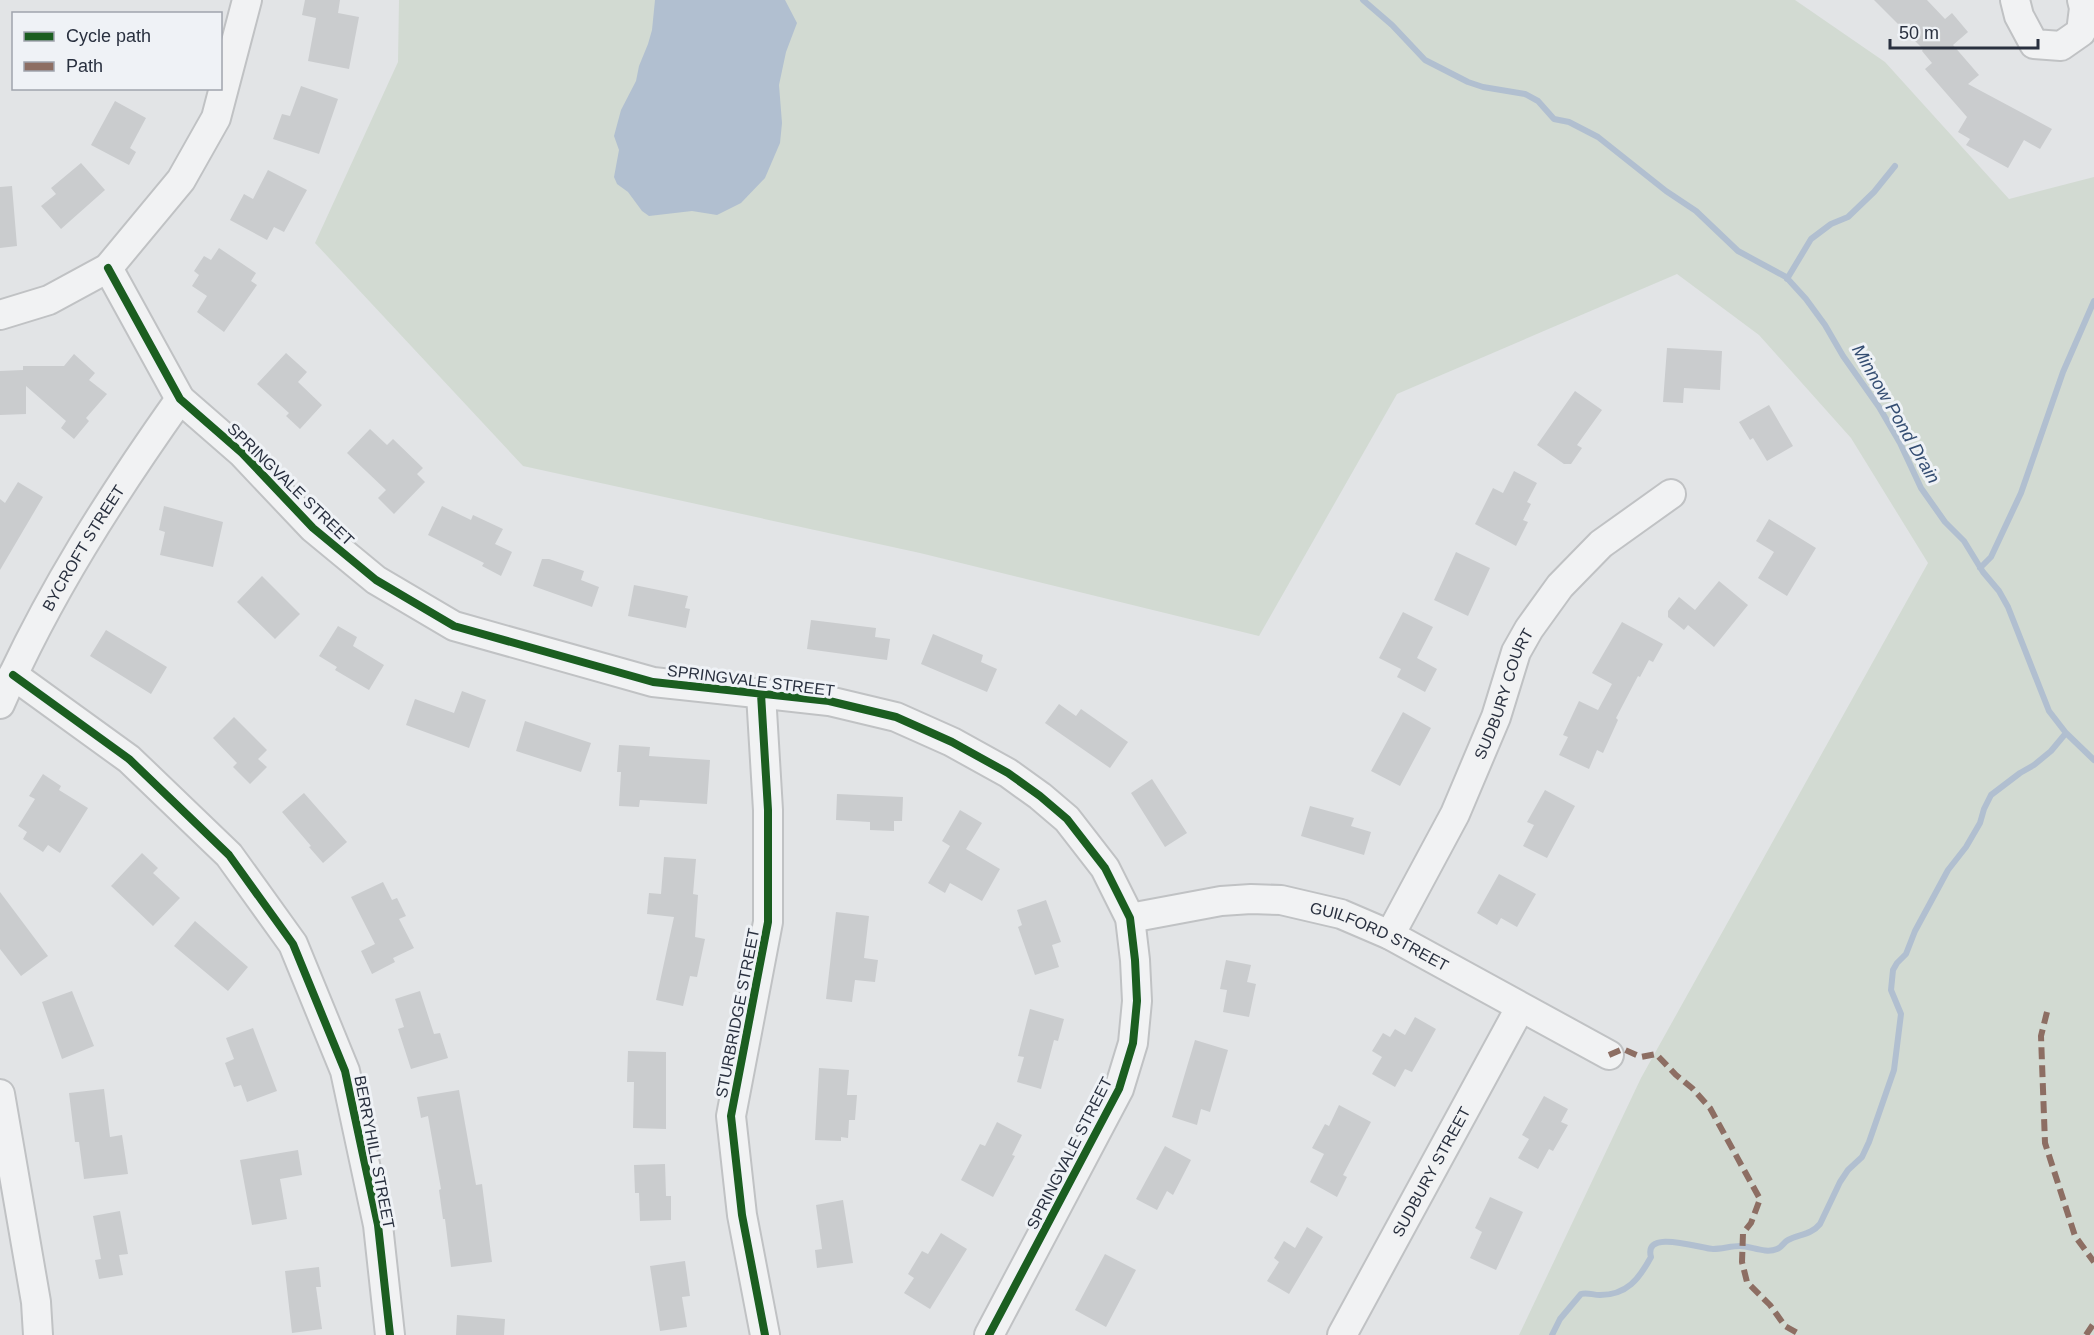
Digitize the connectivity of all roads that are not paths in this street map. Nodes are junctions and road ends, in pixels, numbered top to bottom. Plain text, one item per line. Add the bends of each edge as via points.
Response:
1 (247, 0) edge
2 (2015, 0) edge
3 (2082, 0) edge
4 (108, 268) junction
5 (0, 315) edge
6 (180, 399) junction
7 (1671, 494) dead end
8 (13, 675) junction
9 (760, 694) junction
10 (0, 704) edge
11 (1130, 918) junction
12 (1390, 935) junction
13 (1520, 1008) junction
14 (1609, 1055) dead end
15 (0, 1094) edge
16 (38, 1335) edge
17 (390, 1335) edge
18 (765, 1335) edge
19 (989, 1335) edge
20 (1341, 1335) edge

1 - 4 street via 216,118 182,180
2 - 3 street via 2034,44 2061,46 2081,32
4 - 5 street via 49,300
4 - 6 street, SPRINGVALE STREET
6 - 8 street, BYCROFT STREET via 76,556
6 - 9 street, SPRINGVALE STREET via 242,453 313,528 376,580 454,626 653,682
7 - 12 street, SUDBURY COURT via 1601,544 1560,586 1529,629 1516,652 1496,717 1455,814
8 - 10 street, BYCROFT STREET
8 - 17 street, BERRYHILL STREET via 129,759 221,846 293,944 345,1071 378,1225
9 - 11 street, SPRINGVALE STREET via 829,701 896,717 1008,773 1066,819 1105,868
9 - 18 street, STURBRIDGE STREET via 768,810 768,922 731,1116 742,1215
11 - 12 street, GUILFORD STREET via 1251,898 1281,900 1341,914
11 - 19 street, SPRINGVALE STREET via 1137,1001 1133,1043 1119,1089
12 - 13 street, GUILFORD STREET
13 - 14 street, GUILFORD STREET
13 - 20 street, SUDBURY STREET
15 - 16 street via 36,1302

